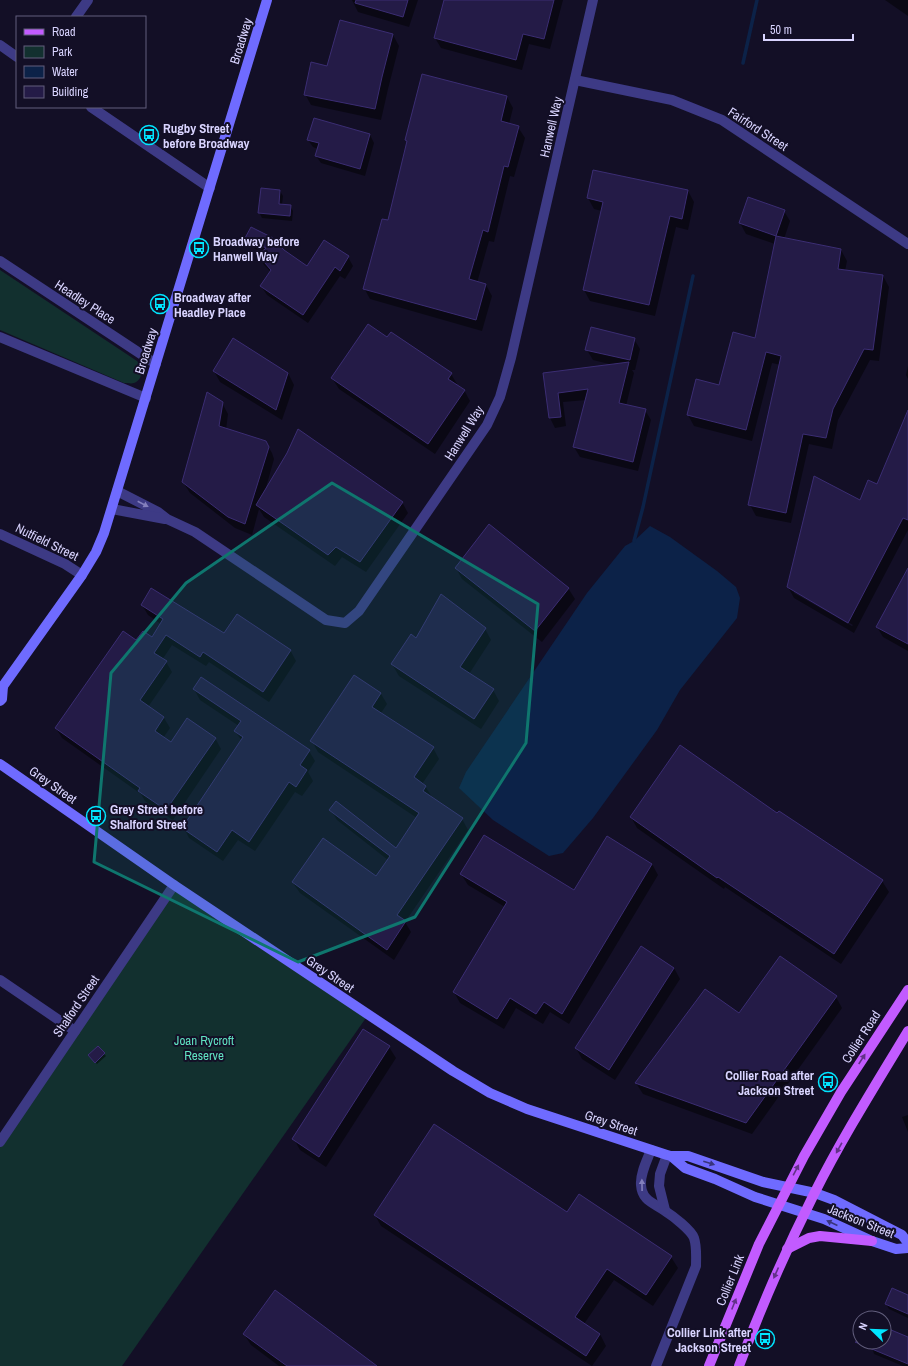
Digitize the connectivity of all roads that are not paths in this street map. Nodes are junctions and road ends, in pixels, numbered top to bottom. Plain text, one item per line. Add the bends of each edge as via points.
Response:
1 (88, 0) edge
2 (267, 0) edge
3 (593, 0) edge
4 (77, 16) edge
5 (0, 45) edge
6 (16, 55) edge
7 (575, 80) junction
8 (92, 108) edge
9 (210, 188) junction
10 (908, 244) edge
11 (0, 261) edge
12 (0, 337) edge
13 (156, 364) junction
14 (146, 398) junction
15 (117, 492) junction
16 (112, 509) junction
17 (167, 519) junction
18 (0, 534) edge
19 (82, 575) junction
20 (2, 687) edge
21 (0, 701) edge
22 (0, 764) edge
23 (174, 885) junction
24 (0, 980) edge
25 (908, 990) edge
26 (75, 1031) junction
27 (908, 1031) edge
28 (0, 1142) edge
29 (651, 1150) junction
30 (669, 1156) junction
31 (787, 1187) junction
32 (815, 1193) junction
33 (778, 1205) junction
34 (665, 1210) junction
35 (805, 1213) junction
36 (872, 1241) junction
37 (908, 1243) edge
38 (908, 1248) edge
39 (787, 1249) junction
40 (656, 1366) edge
41 (709, 1366) edge
42 (739, 1366) edge

1 - 4 street
2 - 9 street, Broadway
3 - 7 street, Hanwell Way
5 - 6 street
7 - 10 street, Fairford Street via 672,100 722,120
7 - 17 street, Hanwell Way via 500,397 487,425 359,611 345,623 326,620 195,532
8 - 9 street
9 - 13 street, Broadway
11 - 13 street, Headley Place
12 - 14 street
13 - 14 street, Broadway
14 - 15 street, Broadway
15 - 16 street, Broadway
15 -> 17 street, Hanwell Way
16 - 17 street, Hanwell Way
16 - 19 street, Broadway via 96,552
18 - 19 street, Nutfield Street via 65,564
19 - 20 street, Broadway
20 - 21 street, Broadway
22 - 23 street, Grey Street
23 - 26 street, Shalford Street
23 - 29 street, Grey Street via 452,1071 490,1093 527,1109
24 - 26 street
31 -> 25 main road, Collier Road via 840,1092
26 - 28 street, Shalford Street
27 -> 32 main road via 858,1114
29 - 30 street, Grey Street
34 -> 29 street via 647,1201 643,1194 641,1184
30 -> 31 street, Grey Street via 688,1156 763,1182
30 - 33 street, Grey Street via 685,1168
30 - 34 street via 660,1174 659,1186
31 - 32 street, Jackson Street
31 - 33 main road, Collier Road
32 - 35 main road
32 - 37 street, Jackson Street via 902,1235
33 - 35 street, Jackson Street
41 -> 33 main road, Collier Link via 759,1244
34 - 40 street via 694,1237 696,1266
36 -> 35 street, Jackson Street
35 - 39 main road
36 - 38 street, Jackson Street via 896,1249
36 - 39 main road via 820,1236 808,1238
39 -> 42 main road

